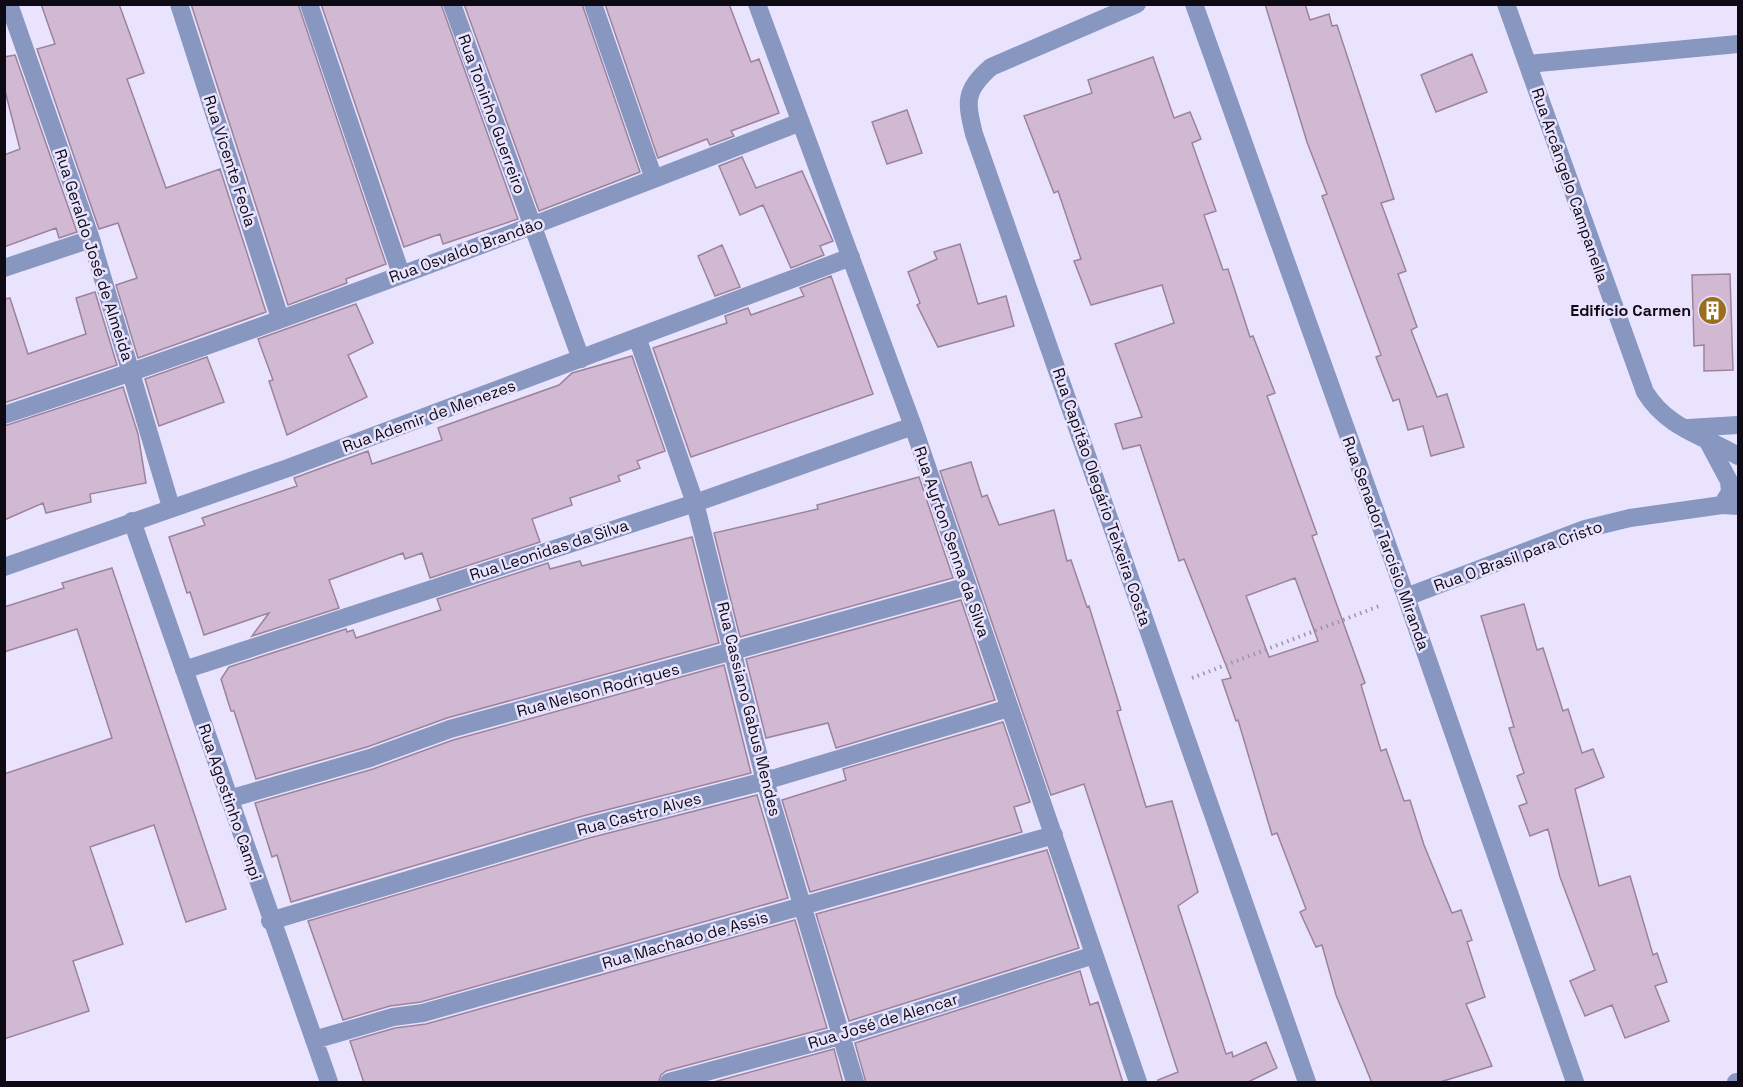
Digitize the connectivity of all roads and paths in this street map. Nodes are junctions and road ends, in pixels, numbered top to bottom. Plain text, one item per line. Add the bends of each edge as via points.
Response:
1 (9, 4) edge
2 (179, 4) edge
3 (309, 4) edge
4 (452, 4) edge
5 (593, 4) edge
6 (757, 4) edge
7 (1137, 4) edge
8 (1194, 4) edge
9 (1506, 4) edge
10 (1738, 44) edge
11 (1528, 64) junction
12 (798, 123) junction
13 (654, 179) junction
14 (531, 226) junction
15 (91, 239) junction
16 (851, 257) junction
17 (4, 268) edge
18 (401, 274) junction
19 (280, 318) junction
20 (637, 337) junction
21 (582, 359) junction
22 (133, 373) junction
23 (4, 415) edge
24 (1738, 425) edge
25 (913, 426) junction
26 (1680, 429) junction
27 (1706, 438) junction
28 (1738, 456) edge
29 (695, 503) junction
30 (1730, 505) edge
31 (171, 507) junction
32 (132, 521) junction
33 (4, 567) edge
34 (968, 586) junction
35 (1406, 597) junction
36 (735, 652) junction
37 (184, 670) junction
38 (1169, 686) junction
39 (1009, 708) junction
40 (765, 781) junction
41 (229, 799) junction
42 (1054, 836) junction
43 (803, 906) junction
44 (270, 921) junction
45 (1094, 955) junction
46 (840, 1036) junction
47 (314, 1040) junction
48 (329, 1083) edge
49 (669, 1083) edge
50 (855, 1083) edge
51 (1138, 1083) edge
52 (1307, 1083) edge
53 (1575, 1083) edge

1 - 15 street, Rua Geraldo José de Almeida
2 - 19 street, Rua Vicente Feola
3 - 18 street
4 - 14 street, Rua Toninho Guerreiro
5 - 13 street
6 - 12 street, Rua Ayrton Senna da Silva
7 - 38 street, Rua Capitão Olegário Teixeira Costa via 991,67 974,83 967,104 974,134
8 - 35 street, Rua Senador Tarcísio Miranda
9 - 11 street, Rua Arcângelo Campanella
10 - 11 street
11 - 26 street, Rua Arcângelo Campanella via 1645,392 1654,406
12 - 13 street, Rua Osvaldo Brandão
12 - 16 street, Rua Ayrton Senna da Silva
13 - 14 street, Rua Osvaldo Brandão
14 - 18 street, Rua Osvaldo Brandão
14 - 21 street, Rua Toninho Guerreiro
15 - 17 street
15 - 22 street, Rua Geraldo José de Almeida
16 - 20 street, Rua Ademir de Menezes
16 - 25 street, Rua Ayrton Senna da Silva
18 - 19 street, Rua Osvaldo Brandão
19 - 22 street, Rua Osvaldo Brandão
20 - 21 street, Rua Ademir de Menezes
20 - 29 street, Rua Cassiano Gabus Mendes
21 - 31 street, Rua Ademir de Menezes
22 - 23 street, Rua Osvaldo Brandão
22 - 31 street, Rua Geraldo José de Almeida
24 - 26 street
25 - 29 street, Rua Leonidas da Silva
25 - 34 street, Rua Ayrton Senna da Silva
26 - 27 street, Rua Arcângelo Campanella
27 - 28 street, Rua Arcângelo Campanella
27 - 30 street via 1729,481
29 - 36 street, Rua Cassiano Gabus Mendes
29 - 37 street, Rua Leonidas da Silva
30 - 35 street, Rua O Brasil para Cristo via 1630,518 1585,529
31 - 32 street, Rua Ademir de Menezes
32 - 33 street, Rua Ademir de Menezes
32 - 37 street, Rua Agostinho Campi
34 - 36 street, Rua Nelson Rodrigues
34 - 39 street, Rua Ayrton Senna da Silva
35 - 38 path
35 - 53 street, Rua Senador Tarcísio Miranda
36 - 40 street, Rua Cassiano Gabus Mendes
36 - 41 street, Rua Nelson Rodrigues via 450,729 370,758
37 - 41 street, Rua Agostinho Campi
38 - 52 street, Rua Capitão Olegário Teixeira Costa
39 - 40 street, Rua Castro Alves
39 - 42 street, Rua Ayrton Senna da Silva
40 - 43 street, Rua Cassiano Gabus Mendes
40 - 44 street, Rua Castro Alves via 586,827
41 - 44 street, Rua Agostinho Campi
42 - 43 street, Rua Machado de Assis
42 - 45 street, Rua Ayrton Senna da Silva
43 - 46 street, Rua Cassiano Gabus Mendes
43 - 47 street, Rua Machado de Assis
44 - 47 street, Rua Agostinho Campi
45 - 46 street, Rua José de Alencar
45 - 51 street, Rua Ayrton Senna da Silva
46 - 49 street, Rua José de Alencar
46 - 50 street, Rua Cassiano Gabus Mendes
47 - 48 street, Rua Agostinho Campi

